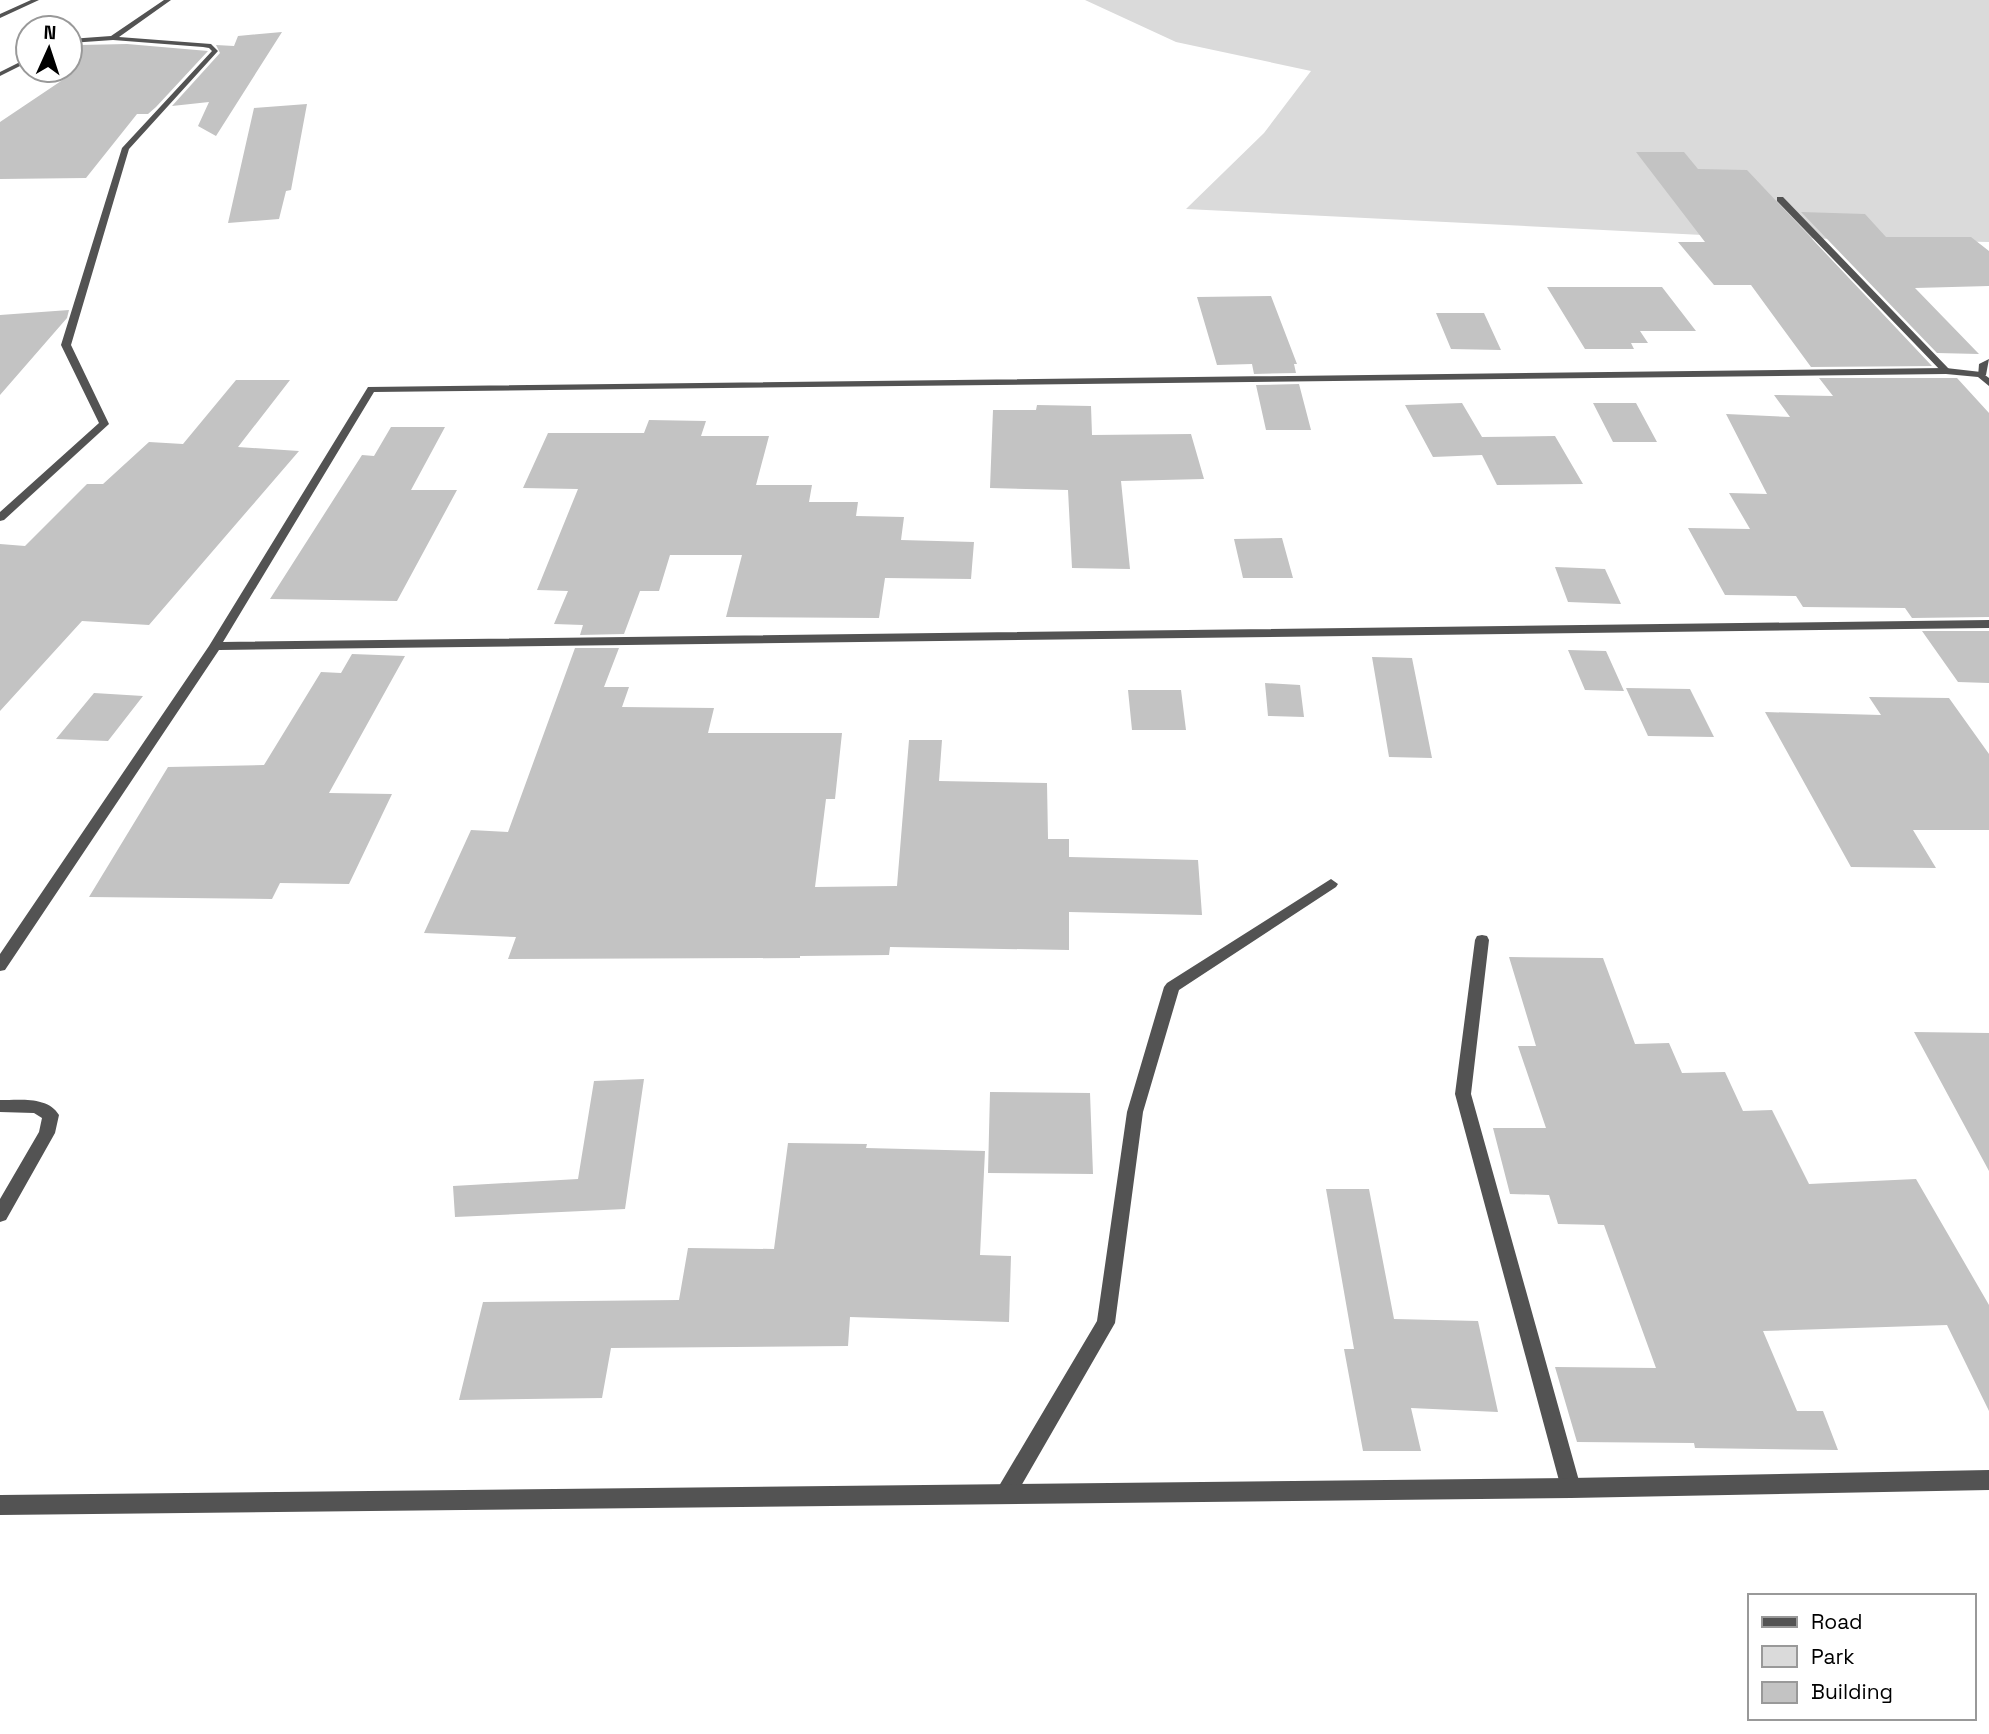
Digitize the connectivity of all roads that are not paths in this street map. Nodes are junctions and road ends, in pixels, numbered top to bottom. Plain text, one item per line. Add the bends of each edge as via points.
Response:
1 (36, 0) edge
2 (168, 0) edge
3 (0, 16) edge
4 (113, 38) junction
5 (84, 40) edge
6 (1780, 199) dead end
7 (1989, 362) edge
8 (1946, 371) junction
9 (1985, 379) edge
10 (0, 518) edge
11 (1989, 624) edge
12 (215, 646) junction
13 (1331, 884) dead end
14 (1482, 940) dead end
15 (0, 966) edge
16 (0, 1106) edge
17 (0, 1215) edge
18 (1989, 1480) edge
19 (1571, 1488) junction
20 (1006, 1493) junction
21 (0, 1506) edge

1 - 3 street
2 - 4 street
4 - 5 street
4 - 10 street via 211,46 215,51 126,148 66,345 104,424
6 - 8 street
7 - 9 street via 1984,364
8 - 9 street
8 - 12 street via 371,389
11 - 12 street
12 - 15 street
13 - 20 street via 1172,987 1135,1112 1106,1323
14 - 19 street via 1463,1094
16 - 17 street via 37,1107 51,1115 47,1133
18 - 19 street
19 - 20 street
20 - 21 street

